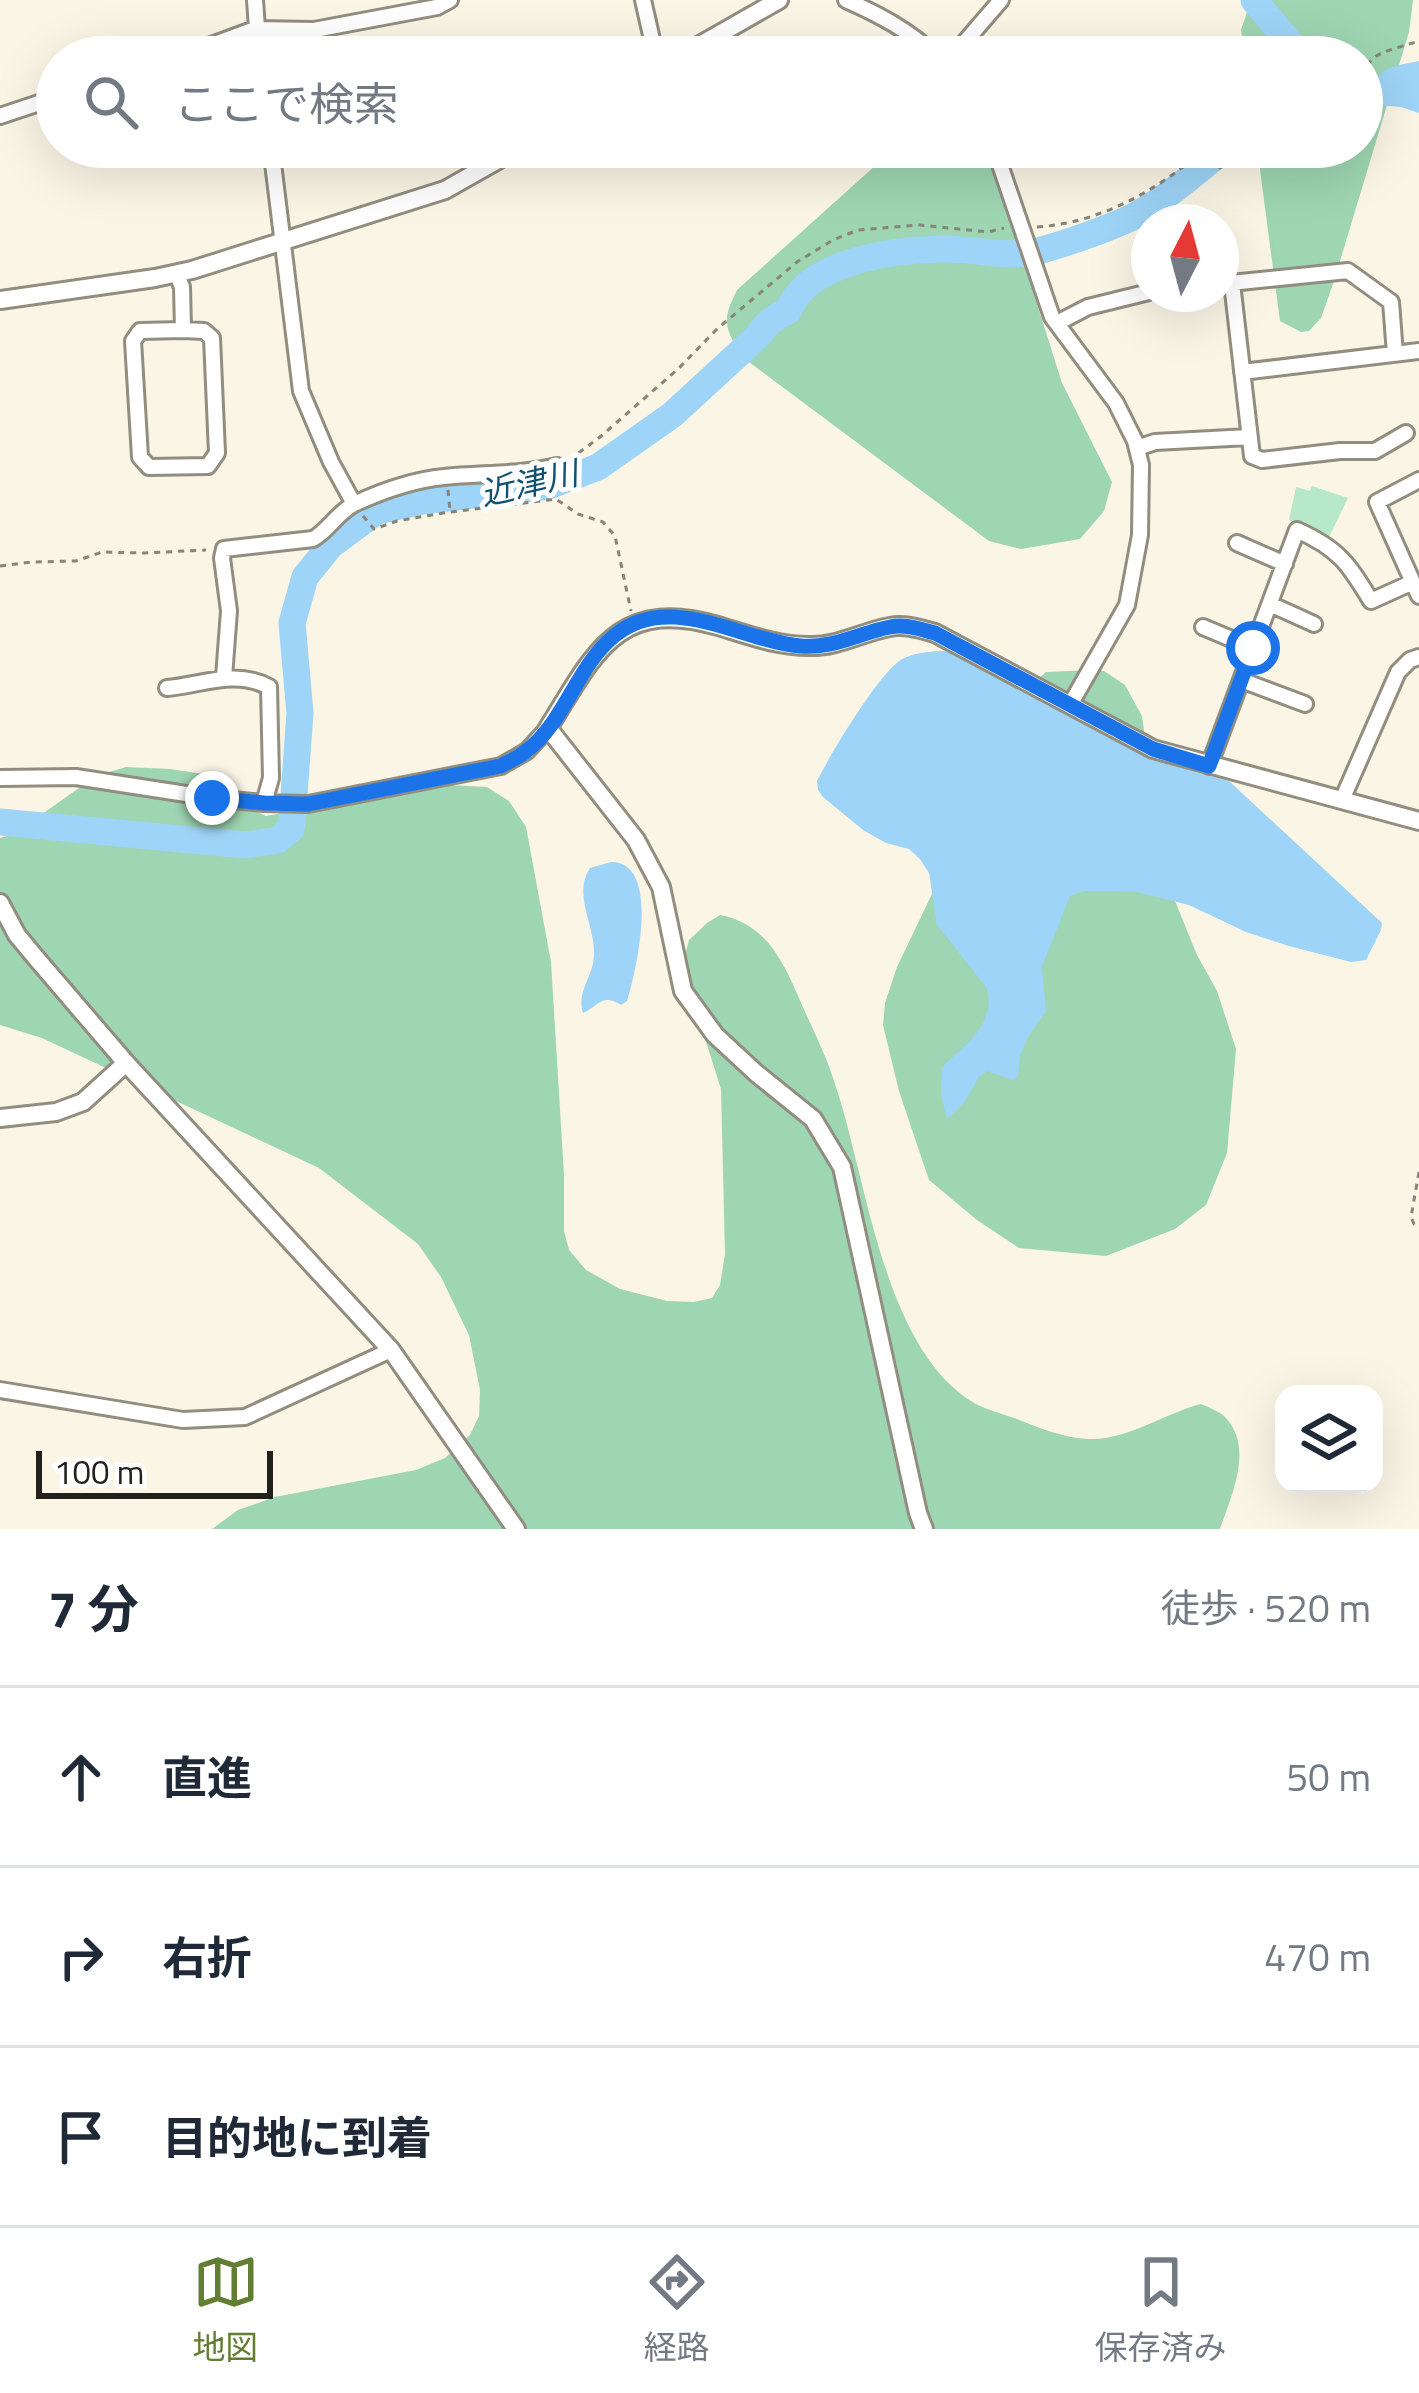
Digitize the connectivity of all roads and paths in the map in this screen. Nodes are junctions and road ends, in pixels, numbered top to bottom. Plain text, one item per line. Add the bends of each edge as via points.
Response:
1 (255, 0) edge
2 (449, 0) edge
3 (643, 0) edge
4 (779, 0) edge
5 (846, 0) edge
6 (1001, 0) edge
7 (255, 29) junction
8 (236, 36) edge
9 (256, 36) edge
10 (651, 36) edge
11 (716, 36) edge
12 (914, 36) edge
13 (970, 36) edge
14 (1419, 41) edge
15 (1383, 52) edge
16 (36, 104) edge
17 (0, 116) edge
18 (275, 168) edge
19 (483, 168) edge
20 (1001, 168) edge
21 (1183, 168) edge
22 (1020, 225) junction
23 (285, 243) junction
24 (176, 273) junction
25 (1239, 283) edge
26 (1131, 296) edge
27 (0, 300) edge
28 (1232, 312) edge
29 (1057, 323) junction
30 (183, 330) junction
31 (1419, 352) edge
32 (1395, 354) junction
33 (1242, 372) junction
34 (1406, 434) dead end
35 (1249, 437) junction
36 (1137, 448) junction
37 (556, 466) joint
38 (447, 478) dead end
39 (1419, 480) edge
40 (354, 505) junction
41 (450, 512) junction
42 (1237, 542) dead end
43 (224, 549) junction
44 (1285, 564) junction
45 (0, 566) edge
46 (1416, 589) edge
47 (1270, 604) junction
48 (634, 624) junction
49 (1314, 624) dead end
50 (1203, 627) dead end
51 (1253, 648) junction
52 (1419, 657) edge
53 (224, 677) junction
54 (1241, 680) junction
55 (166, 688) dead end
56 (1305, 704) dead end
57 (1070, 705) junction
58 (548, 728) junction
59 (1209, 766) junction
60 (0, 778) edge
61 (1342, 800) junction
62 (264, 803) junction
63 (1419, 821) edge
64 (0, 903) edge
65 (126, 1063) junction
66 (0, 1118) edge
67 (1419, 1172) edge
68 (1419, 1226) edge
69 (391, 1350) junction
70 (0, 1390) edge
71 (516, 1529) edge
72 (924, 1529) edge

1 - 7 street
2 - 7 street via 314,30
3 - 10 street
4 - 11 street
5 - 12 street
6 - 13 street
7 - 8 street
7 - 9 street
14 - 15 path
16 - 17 street
18 - 23 street
19 - 23 street via 445,190
20 - 22 street
21 - 22 path via 1086,218
22 - 29 street
22 - 37 path via 988,232 920,225 833,240
23 - 24 street
23 - 40 street via 301,391
24 - 27 street
24 - 30 street
25 - 32 street via 1348,271 1390,302
26 - 29 street
28 - 33 street
29 - 36 street via 1116,403
30 - 30 street via 140,331 134,341 140,457 149,467 208,466 217,453 212,338
31 - 32 street
32 - 33 street
33 - 35 street
34 - 35 street via 1375,451 1262,460 1252,456
35 - 36 street
36 - 57 street via 1140,535 1127,604
37 - 40 street via 441,477
38 - 41 path
39 - 46 street via 1377,502
40 - 41 path via 374,529
40 - 43 street via 313,539
41 - 48 path via 556,500 603,522 616,536
42 - 44 street
43 - 45 path via 102,552
43 - 53 street
44 - 46 street via 1298,530 1348,562 1371,602
44 - 47 street
47 - 49 street
47 - 51 street
48 - 57 street via 693,619 777,643 824,646 914,627
48 - 58 street via 597,652
50 - 51 street
51 - 54 street
52 - 61 street via 1398,672
53 - 55 street
53 - 62 street via 268,687 271,778
54 - 56 street
54 - 59 street
57 - 59 street via 1153,749
58 - 62 street via 501,766 308,804
58 - 72 street via 636,840 661,887 683,992 715,1035 813,1119 842,1167
59 - 61 street
60 - 62 street via 76,777
61 - 63 street
64 - 65 street
65 - 66 street via 82,1102
65 - 69 street
67 - 68 path via 1411,1217
69 - 70 street via 245,1418 183,1420
69 - 71 street

